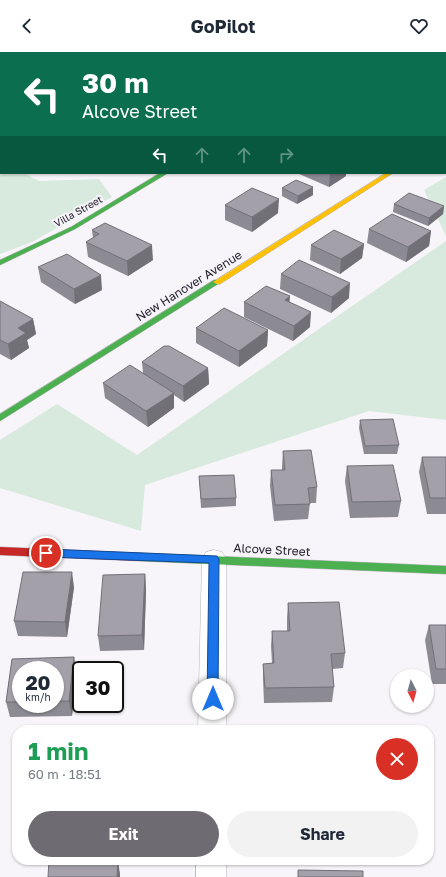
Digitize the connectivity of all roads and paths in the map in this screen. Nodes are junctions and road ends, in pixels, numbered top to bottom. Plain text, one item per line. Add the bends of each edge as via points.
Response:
1 (163, 174) edge
2 (388, 174) edge
3 (0, 263) edge
4 (0, 418) edge
5 (0, 551) edge
6 (214, 559) junction
7 (446, 570) edge
8 (212, 725) edge
9 (212, 865) edge
10 (211, 877) edge

1 - 3 street, Villa Street via 73,228
2 - 4 street, New Hanover Avenue
5 - 6 street, Alcove Street
6 - 7 street, Alcove Street
6 - 8 street
9 - 10 street

